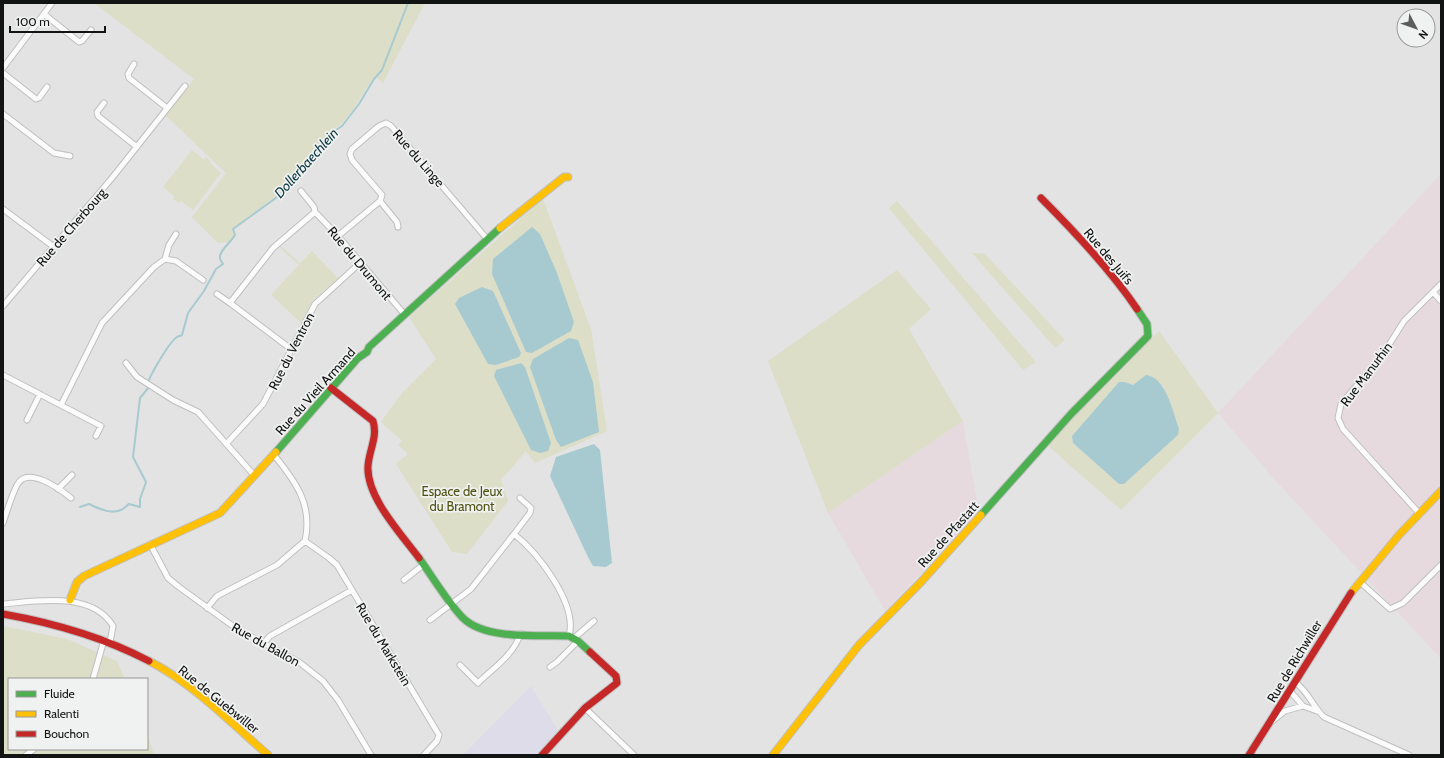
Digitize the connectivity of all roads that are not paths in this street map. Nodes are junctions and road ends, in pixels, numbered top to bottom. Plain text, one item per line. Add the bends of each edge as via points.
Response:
1 (52, 3) edge
2 (44, 14) junction
3 (91, 30) dead end
4 (134, 64) dead end
5 (3, 68) edge
6 (3, 74) edge
7 (185, 86) dead end
8 (48, 87) dead end
9 (104, 103) dead end
10 (168, 108) junction
11 (3, 114) edge
12 (137, 147) junction
13 (70, 156) dead end
14 (568, 177) dead end
15 (301, 191) dead end
16 (1041, 198) dead end
17 (380, 201) junction
18 (3, 209) edge
19 (315, 212) junction
20 (398, 227) dead end
21 (176, 234) dead end
22 (338, 236) junction
23 (488, 240) junction
24 (54, 247) junction
25 (165, 259) junction
26 (360, 262) junction
27 (203, 280) dead end
28 (1441, 284) edge
29 (1433, 292) junction
30 (217, 294) dead end
31 (1441, 301) edge
32 (230, 303) junction
33 (3, 306) edge
34 (405, 315) junction
35 (1148, 336) joint
36 (291, 349) junction
37 (126, 363) dead end
38 (3, 375) edge
39 (331, 388) junction
40 (40, 394) junction
41 (61, 405) junction
42 (27, 420) dead end
43 (96, 436) dead end
44 (227, 443) junction
45 (274, 455) junction
46 (72, 475) dead end
47 (254, 475) junction
48 (58, 489) junction
49 (1441, 491) edge
50 (71, 498) dead end
51 (520, 498) dead end
52 (1419, 513) junction
53 (3, 524) edge
54 (514, 534) junction
55 (305, 541) junction
56 (150, 544) junction
57 (423, 565) junction
58 (1441, 565) edge
59 (404, 580) dead end
60 (1360, 581) junction
61 (352, 590) junction
62 (70, 600) junction
63 (3, 604) edge
64 (451, 604) junction
65 (207, 608) junction
66 (3, 614) edge
67 (430, 620) dead end
68 (594, 621) dead end
69 (520, 634) junction
70 (573, 639) junction
71 (107, 641) junction
72 (264, 643) junction
73 (460, 665) dead end
74 (550, 667) dead end
75 (93, 678) edge
76 (1295, 682) junction
77 (1290, 691) junction
78 (1303, 706) junction
79 (585, 708) junction
80 (1318, 711) junction
81 (1270, 723) junction
82 (268, 755) edge
83 (371, 755) edge
84 (424, 755) edge
85 (542, 755) edge
86 (634, 755) edge
87 (773, 755) edge
88 (1249, 755) edge
89 (1408, 755) edge

1 - 2 street
2 - 3 street via 79,42
2 - 5 street
4 - 10 street via 128,74 129,78
6 - 8 street via 36,99
7 - 10 street, Rue de Cherbourg
9 - 12 street via 97,112 98,116
10 - 12 street, Rue de Cherbourg
11 - 13 street via 54,153
12 - 24 street, Rue de Cherbourg
14 - 23 street, Rue du Vieil Armand via 556,183
15 - 19 street, Rue du Drumont
16 - 35 street, Rue des Juifs via 1066,223 1128,296 1147,324
17 - 20 street, Rue du Linge via 398,222
17 - 22 street
17 - 23 street, Rue du Linge via 382,195 352,160 350,154 352,149 379,126 386,124 391,126
18 - 24 street
19 - 22 street, Rue du Drumont
19 - 32 street via 273,248
21 - 25 street
22 - 26 street, Rue du Drumont
23 - 34 street, Rue du Vieil Armand
24 - 33 street, Rue de Cherbourg
25 - 27 street via 176,261
25 - 41 street via 154,267 102,323
26 - 34 street, Rue du Drumont
26 - 36 street, Rue du Ventron via 319,299
28 - 29 street, Rue Manurhin
29 - 31 street
29 - 52 street, Rue Manurhin via 1404,321 1382,356 1341,404 1338,418 1343,428
30 - 32 street
32 - 36 street
34 - 39 street, Rue du Vieil Armand via 358,358
35 - 87 street, Rue de Pfastatt via 1071,414 922,582 860,645
36 - 44 street, Rue du Ventron via 263,404
37 - 44 street via 137,377 198,412
38 - 40 street
39 - 45 street, Rue du Vieil Armand
39 - 57 street via 373,420 376,427 368,466 373,488 385,512
40 - 41 street
40 - 42 street
41 - 43 street via 101,426
44 - 47 street
45 - 47 street, Rue du Vieil Armand
45 - 55 street via 298,488 304,501 307,512
46 - 48 street
47 - 56 street, Rue du Vieil Armand via 220,513
48 - 50 street
48 - 53 street via 38,478 27,477 21,480 17,484
49 - 52 street, Rue de Richwiller
51 - 54 street via 531,508
52 - 60 street, Rue de Richwiller
54 - 64 street via 471,589
54 - 70 street via 546,568 567,610
55 - 61 street, Rue du Markstein via 337,565
55 - 65 street via 277,565 217,596
56 - 62 street, Rue du Vieil Armand via 84,576 77,582
56 - 65 street, Rue du Ballon via 168,578
57 - 59 street
57 - 64 street
58 - 60 street via 1403,603 1390,609
60 - 76 street, Rue de Richwiller via 1329,624
61 - 72 street via 270,636
61 - 84 street, Rue du Markstein via 439,735
62 - 63 street
62 - 71 street via 94,608 109,618 113,626
64 - 67 street
64 - 69 street via 463,618 478,629 493,633
65 - 72 street, Rue du Ballon via 237,630
66 - 71 street, Rue de Guebwiller via 50,622
68 - 70 street
69 - 70 street
69 - 73 street via 518,642 478,683
70 - 74 street
70 - 79 street via 616,676 616,683
71 - 75 street
71 - 82 street, Rue de Guebwiller via 144,659 191,689
72 - 83 street, Rue du Ballon via 299,662 323,681 338,700
76 - 77 street, Rue de Richwiller
76 - 80 street via 1304,690
77 - 78 street
77 - 81 street, Rue de Richwiller
78 - 80 street
78 - 81 street via 1285,711
79 - 85 street
79 - 86 street
80 - 89 street via 1324,717 1352,731
81 - 88 street, Rue de Richwiller

